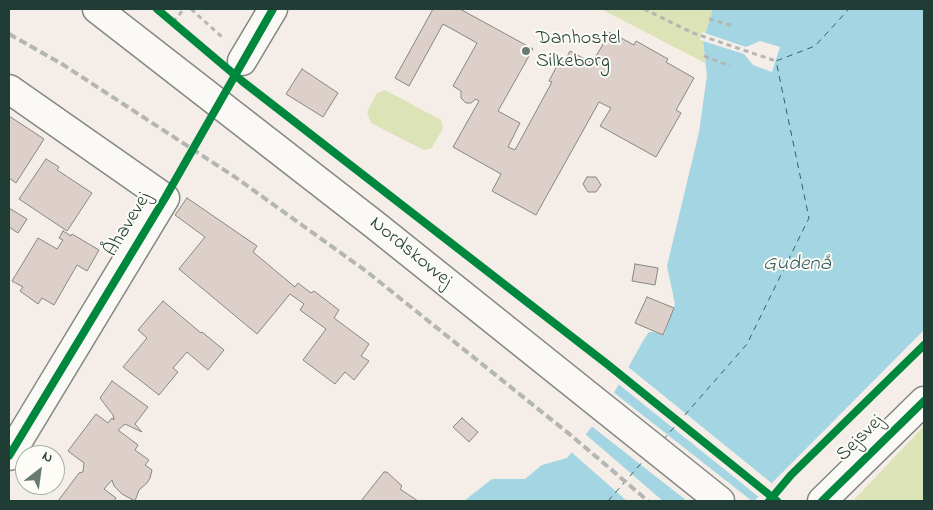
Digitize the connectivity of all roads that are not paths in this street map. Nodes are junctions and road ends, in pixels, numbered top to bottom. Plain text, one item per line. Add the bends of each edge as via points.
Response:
1 (97, 9) edge
2 (272, 9) edge
3 (243, 59) road end
4 (9, 89) edge
5 (924, 401) edge
6 (9, 456) edge
7 (720, 501) edge
8 (822, 501) edge

1 - 7 street, Nordskovvej via 375,225
2 - 3 street
4 - 6 street, Åhavevej via 165,198
5 - 8 street, Sejsvej

